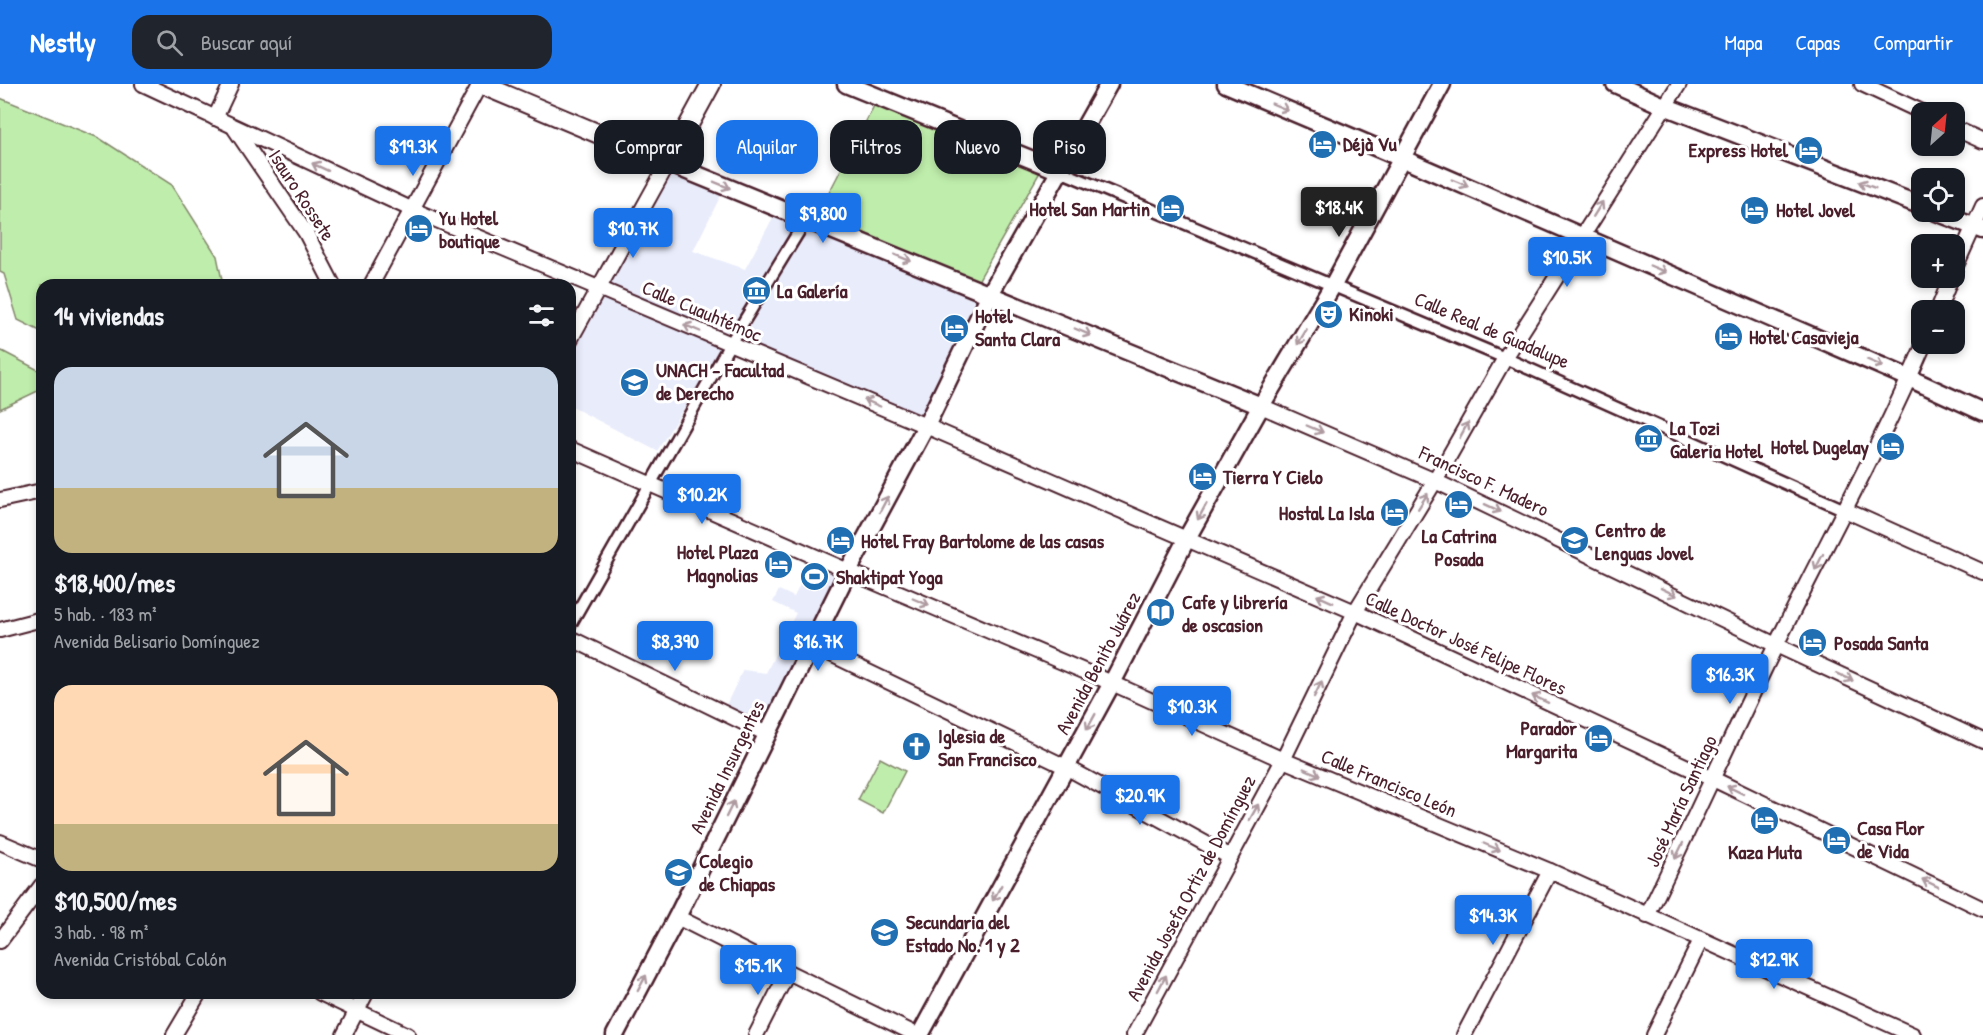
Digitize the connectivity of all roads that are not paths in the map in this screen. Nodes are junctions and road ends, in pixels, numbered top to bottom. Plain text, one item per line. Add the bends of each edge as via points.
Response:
1 (143, 84) edge
2 (231, 84) edge
3 (480, 84) edge
4 (711, 84) edge
5 (846, 84) edge
6 (1109, 84) edge
7 (1226, 84) edge
8 (1442, 84) edge
9 (1615, 84) edge
10 (1678, 84) edge
11 (1862, 84) edge
12 (1664, 106) junction
13 (1911, 107) edge
14 (215, 118) junction
15 (691, 120) edge
16 (1089, 120) edge
17 (234, 128) junction
18 (594, 132) edge
19 (1965, 133) edge
20 (1983, 141) edge
21 (1401, 158) junction
22 (1033, 160) edge
23 (662, 174) edge
24 (696, 174) edge
25 (1058, 174) edge
26 (1067, 174) edge
27 (1911, 202) edge
28 (1983, 206) edge
29 (413, 210) junction
30 (807, 218) junction
31 (1962, 222) edge
32 (1978, 228) edge
33 (1582, 236) junction
34 (1965, 251) edge
35 (330, 279) edge
36 (374, 279) edge
37 (575, 279) edge
38 (576, 280) edge
39 (1333, 285) junction
40 (598, 289) junction
41 (990, 294) junction
42 (576, 329) edge
43 (730, 344) junction
44 (1920, 354) edge
45 (1505, 358) junction
46 (1909, 378) junction
47 (1261, 406) junction
48 (1983, 412) edge
49 (926, 426) junction
50 (576, 452) edge
51 (1436, 481) junction
52 (650, 484) junction
53 (36, 492) edge
54 (0, 500) edge
55 (1845, 510) junction
56 (1187, 538) junction
57 (848, 571) junction
58 (1983, 572) edge
59 (1354, 612) junction
60 (576, 614) edge
61 (36, 621) edge
62 (0, 630) edge
63 (576, 641) edge
64 (812, 645) junction
65 (1776, 645) junction
66 (1112, 683) junction
67 (767, 734) junction
68 (1983, 741) edge
69 (1283, 760) junction
70 (1066, 767) junction
71 (1713, 779) junction
72 (0, 842) edge
73 (36, 857) edge
74 (1230, 857) junction
75 (1550, 871) junction
76 (36, 893) edge
77 (1983, 909) edge
78 (1647, 916) junction
79 (677, 917) junction
80 (1701, 940) junction
81 (0, 941) edge
82 (788, 972) junction
83 (195, 999) edge
84 (333, 999) edge
85 (362, 999) edge
86 (356, 1010) junction
87 (174, 1035) edge
88 (344, 1035) edge
89 (408, 1035) edge
90 (615, 1035) edge
91 (756, 1035) edge
92 (919, 1035) edge
93 (1134, 1035) edge
94 (1464, 1035) edge
95 (1654, 1035) edge
96 (1913, 1035) edge

1 - 14 street, Calle Cuauhtémoc
2 - 14 street
3 - 18 main road
3 - 29 street
4 - 15 main road
5 - 22 street, Calle Real de Guadalupe
6 - 16 street, Avenida Insurgentes
7 -> 21 street
8 - 21 street, Avenida Benito Juárez
9 - 12 street
10 - 12 street, Avenida Josefa Ortiz de Domínguez
11 - 13 street
27 -> 12 street
33 -> 12 street, Avenida Josefa Ortiz de Domínguez
14 - 17 street, Calle Cuauhtémoc
29 -> 17 street, Calle Cuauhtémoc
17 - 35 street, Isauro Rossete via 306,233
19 - 20 street
21 -> 33 street
21 - 39 street, Avenida Benito Juárez
23 - 40 street
24 -> 30 street, Francisco F. Madero
25 - 41 street, Avenida Insurgentes
26 - 39 street, Calle Real de Guadalupe
28 - 32 street
29 - 36 street
29 - 37 street, Calle Cuauhtémoc
30 -> 41 street, Francisco F. Madero
30 - 43 street
31 - 32 street
32 - 34 street
33 - 45 street, Avenida Josefa Ortiz de Domínguez
33 -> 46 street
38 - 40 street, Calle Cuauhtémoc
39 - 45 street, Calle Real de Guadalupe
39 -> 47 street, Avenida Benito Juárez
40 - 42 street
43 -> 40 street, Calle Cuauhtémoc
41 -> 47 street, Francisco F. Madero
41 - 49 street, Avenida Insurgentes
49 -> 43 street, Calle Cuauhtémoc
43 - 52 street
44 - 46 street, José María Santiago
51 -> 45 street, Avenida Josefa Ortiz de Domínguez
45 - 55 street, Calle Real de Guadalupe
46 - 48 street
46 - 55 street, José María Santiago
47 -> 51 street, Francisco F. Madero
47 -> 56 street, Avenida Benito Juárez
49 - 56 street, Calle Doctor José Felipe Flores
57 -> 49 street, Avenida Insurgentes
50 - 52 street, Calle Francisco León
59 -> 51 street, Avenida Josefa Ortiz de Domínguez
51 -> 65 street, Francisco F. Madero
52 - 57 street, Calle Francisco León
52 - 60 street
53 - 54 street
55 - 58 street, Calle Real de Guadalupe
55 -> 65 street, José María Santiago
59 -> 56 street, Calle Doctor José Felipe Flores
56 - 66 street, Avenida Benito Juárez
57 - 64 street, Avenida Insurgentes
57 -> 66 street, Calle Francisco León
69 -> 59 street, Avenida Josefa Ortiz de Domínguez
71 -> 59 street, Calle Doctor José Felipe Flores
61 - 62 street
63 - 67 street
64 - 67 street, Avenida Insurgentes
64 - 70 street
65 -> 68 street, Francisco F. Madero
65 - 71 street, José María Santiago
66 - 69 street, Calle Francisco León
66 -> 70 street, Avenida Benito Juárez
79 -> 67 street, Avenida Insurgentes
74 -> 69 street, Avenida Josefa Ortiz de Domínguez
69 -> 75 street, Calle Francisco León
70 - 74 street
70 -> 92 street, Avenida Benito Juárez
77 -> 71 street, Calle Doctor José Felipe Flores
71 -> 78 street, José María Santiago
72 - 73 street
93 -> 74 street, Avenida Josefa Ortiz de Domínguez
75 - 78 street, Calle Francisco León
75 - 94 street
76 - 81 street
78 - 80 street, Calle Francisco León
79 - 82 street
90 -> 79 street, Avenida Insurgentes
80 - 95 street
80 - 96 street, Calle Francisco León
82 - 91 street
82 - 92 street
83 - 87 street
84 - 86 street
85 - 86 street
86 - 88 street
86 - 89 street

